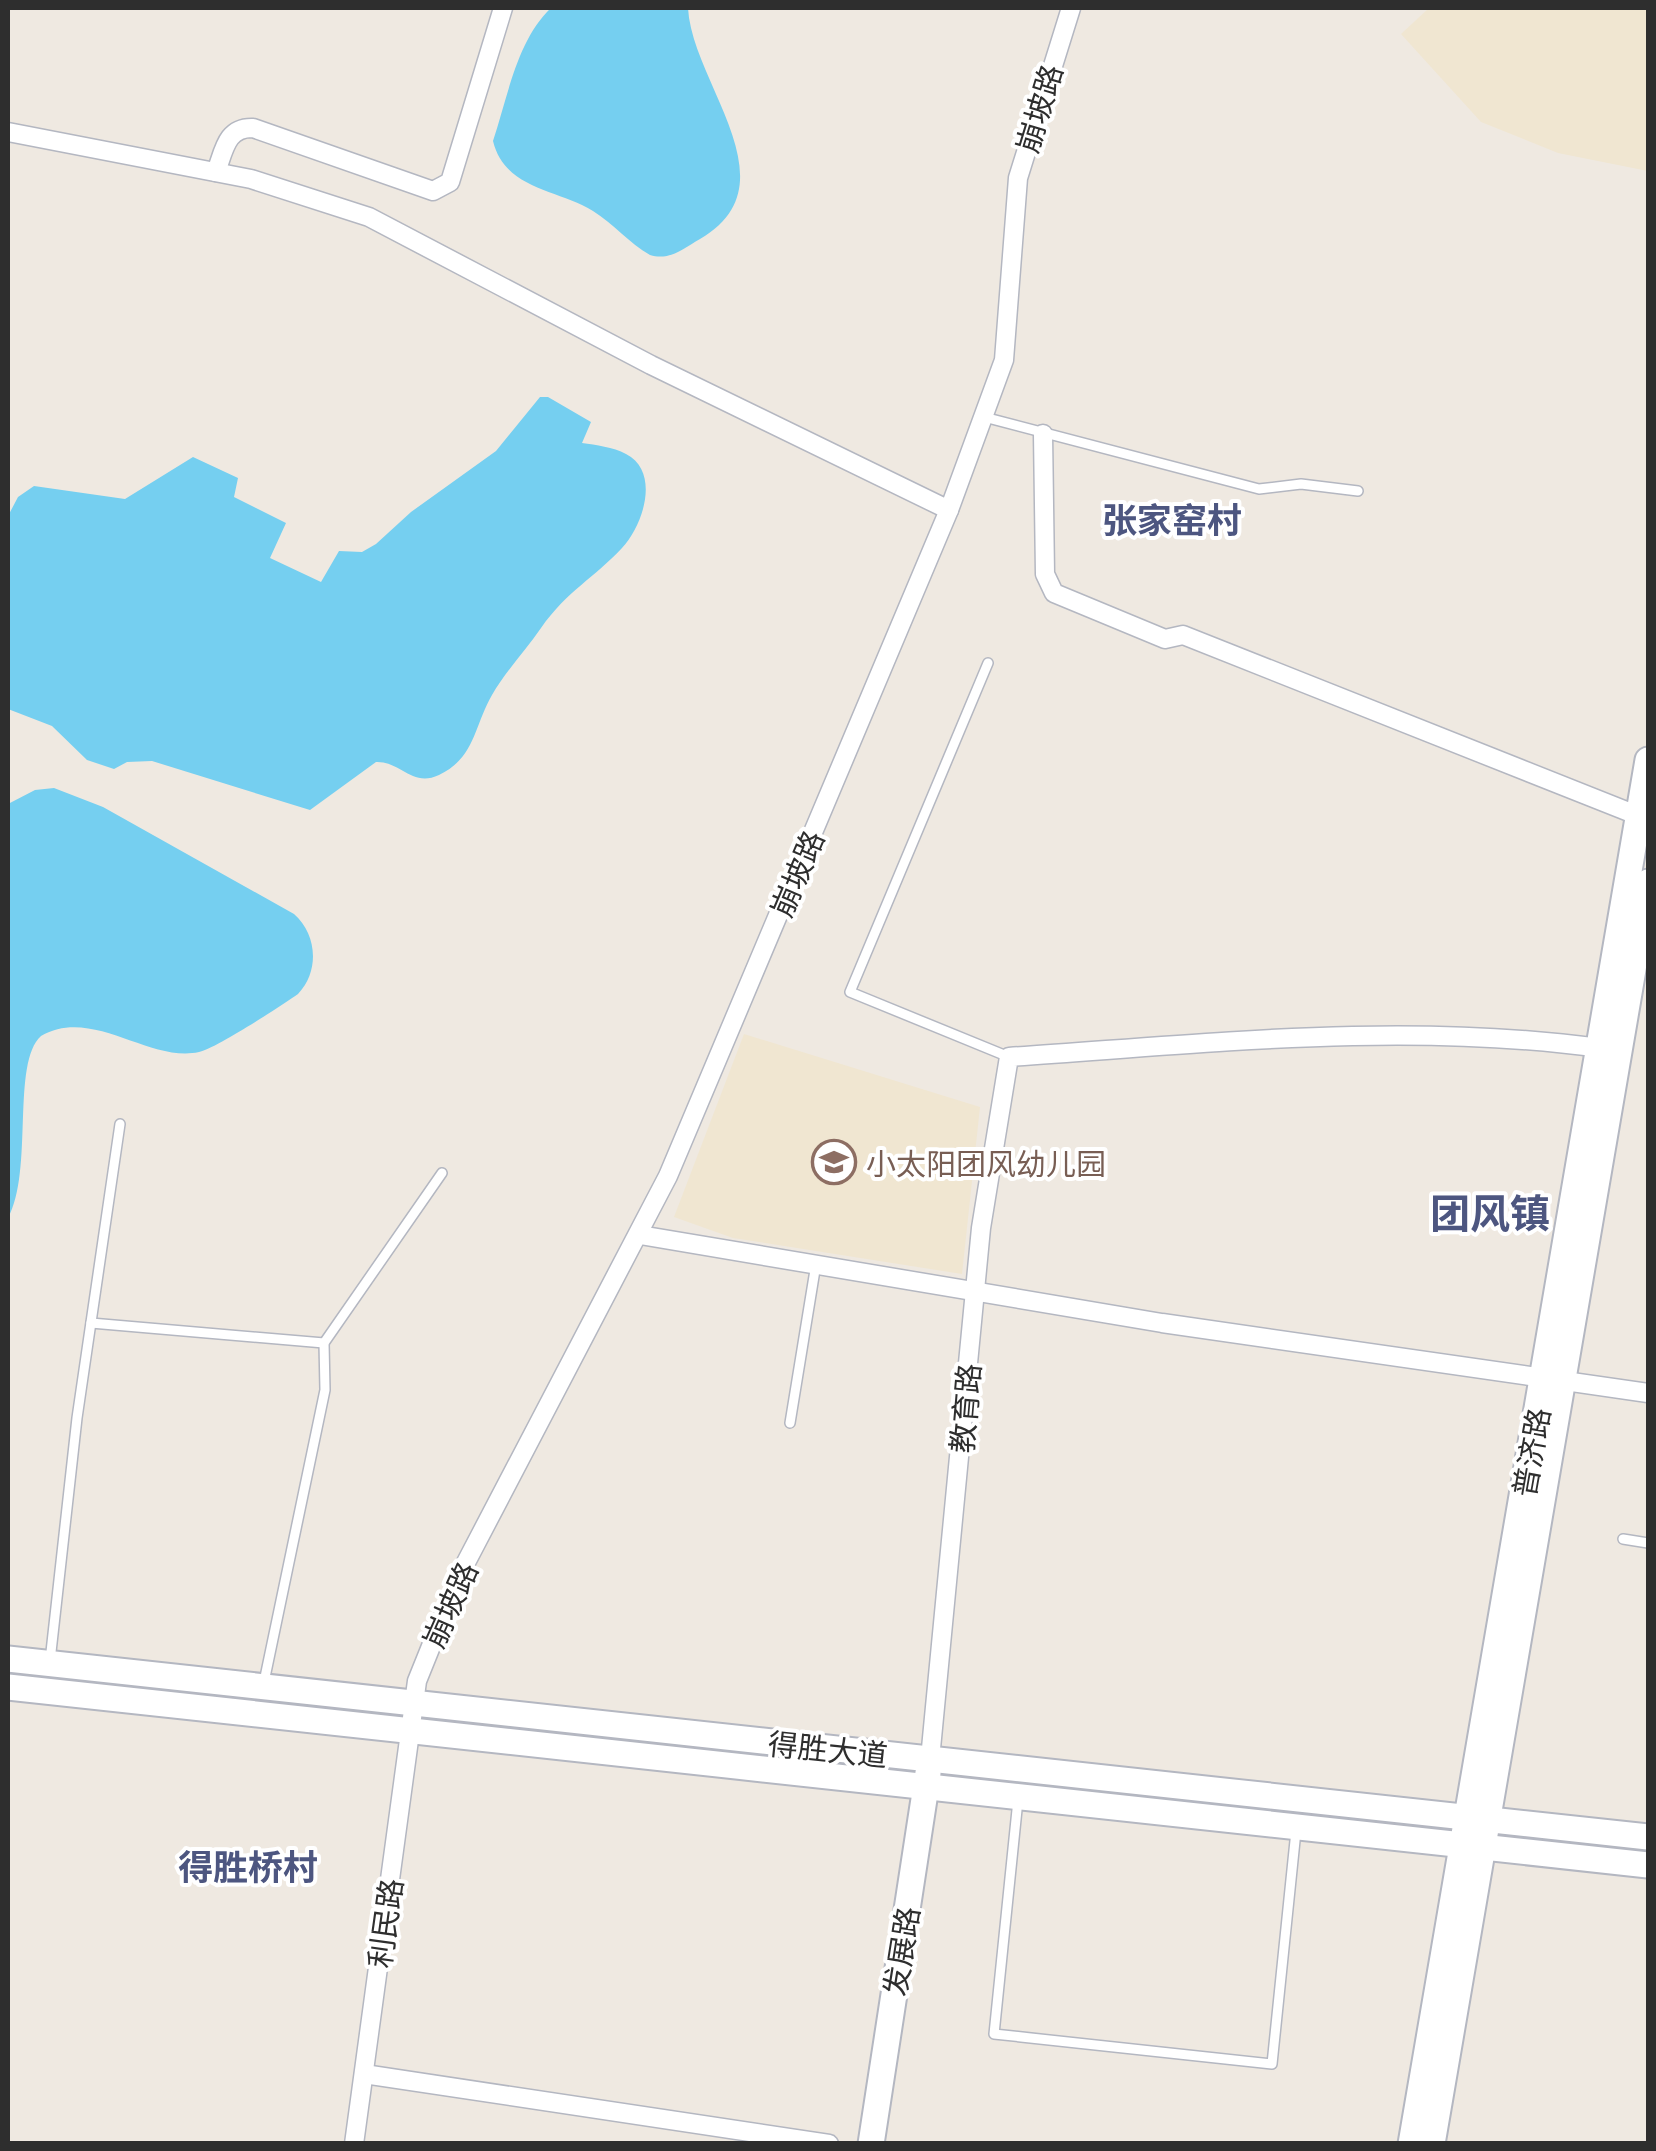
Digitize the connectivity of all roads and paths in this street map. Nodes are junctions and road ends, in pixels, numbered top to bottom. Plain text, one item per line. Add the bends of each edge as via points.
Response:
1 (504, 8) edge
2 (1071, 8) edge
3 (8, 132) edge
4 (216, 172) junction
5 (984, 418) junction
6 (1043, 434) junction
7 (1358, 492) dead end
8 (949, 510) junction
9 (988, 663) dead end
10 (1648, 760) edge
11 (1639, 816) junction
12 (1648, 882) edge
13 (1599, 1048) junction
14 (1008, 1058) junction
15 (120, 1124) dead end
16 (442, 1173) dead end
17 (640, 1235) junction
18 (816, 1264) junction
19 (975, 1291) junction
20 (91, 1323) junction
21 (324, 1343) junction
22 (1552, 1380) junction
23 (1648, 1394) edge
24 (790, 1423) dead end
25 (1623, 1539) dead end
26 (1648, 1543) edge
27 (8, 1659) edge
28 (50, 1663) junction
29 (263, 1686) junction
30 (8, 1687) edge
31 (414, 1703) junction
32 (410, 1731) junction
33 (930, 1760) junction
34 (926, 1787) junction
35 (1018, 1797) junction
36 (1477, 1819) junction
37 (1297, 1827) junction
38 (1648, 1837) edge
39 (1472, 1846) junction
40 (1648, 1865) edge
41 (364, 2074) junction
42 (354, 2144) edge
43 (829, 2144) edge
44 (871, 2144) edge
45 (1411, 2144) edge
46 (1432, 2144) edge

1 - 4 street via 444,189 253,128 230,135
2 - 5 street, 崩坡路 via 1023,153 1007,342
3 - 4 street
4 - 8 street via 369,217
5 - 6 lane
5 - 8 street, 崩坡路
6 - 7 lane via 1258,490 1302,484
6 - 11 street via 1045,574 1054,593 1165,639 1182,635
8 - 17 street, 崩坡路
9 - 14 lane via 850,992
10 - 11 main road, 普济路
11 - 13 main road, 普济路
12 - 22 main road, 普济路
13 - 14 street via 1496,1034 1298,1037
13 - 22 main road, 普济路
14 - 19 street, 教育路
15 - 20 lane
16 - 21 lane
17 - 18 street
17 - 31 street, 崩坡路 via 454,1587
18 - 19 street
18 - 24 lane
19 - 22 street
19 - 33 street, 教育路
20 - 21 lane
20 - 28 lane
21 - 29 lane via 320,1416
22 - 23 street
22 - 36 main road, 普济路
25 - 26 lane
27 - 28 main road, 得胜大道
28 - 29 main road, 得胜大道
29 - 31 main road, 得胜大道
30 - 32 main road, 得胜大道
31 - 32 street, 利民路
31 - 33 main road, 得胜大道
32 - 34 main road, 得胜大道
32 - 41 street, 利民路
33 - 34 main road, 发展路
33 - 36 main road, 得胜大道
34 - 35 main road, 得胜大道
34 - 44 main road, 发展路
35 - 37 main road, 得胜大道
35 - 37 lane via 994,2034 1232,2060 1272,2064
36 - 38 main road, 得胜大道
36 - 39 main road, 普济路
37 - 39 main road, 得胜大道
39 - 40 main road, 得胜大道
39 - 45 main road, 普济路
39 - 46 main road, 普济路
41 - 42 street, 利民路
41 - 43 street

